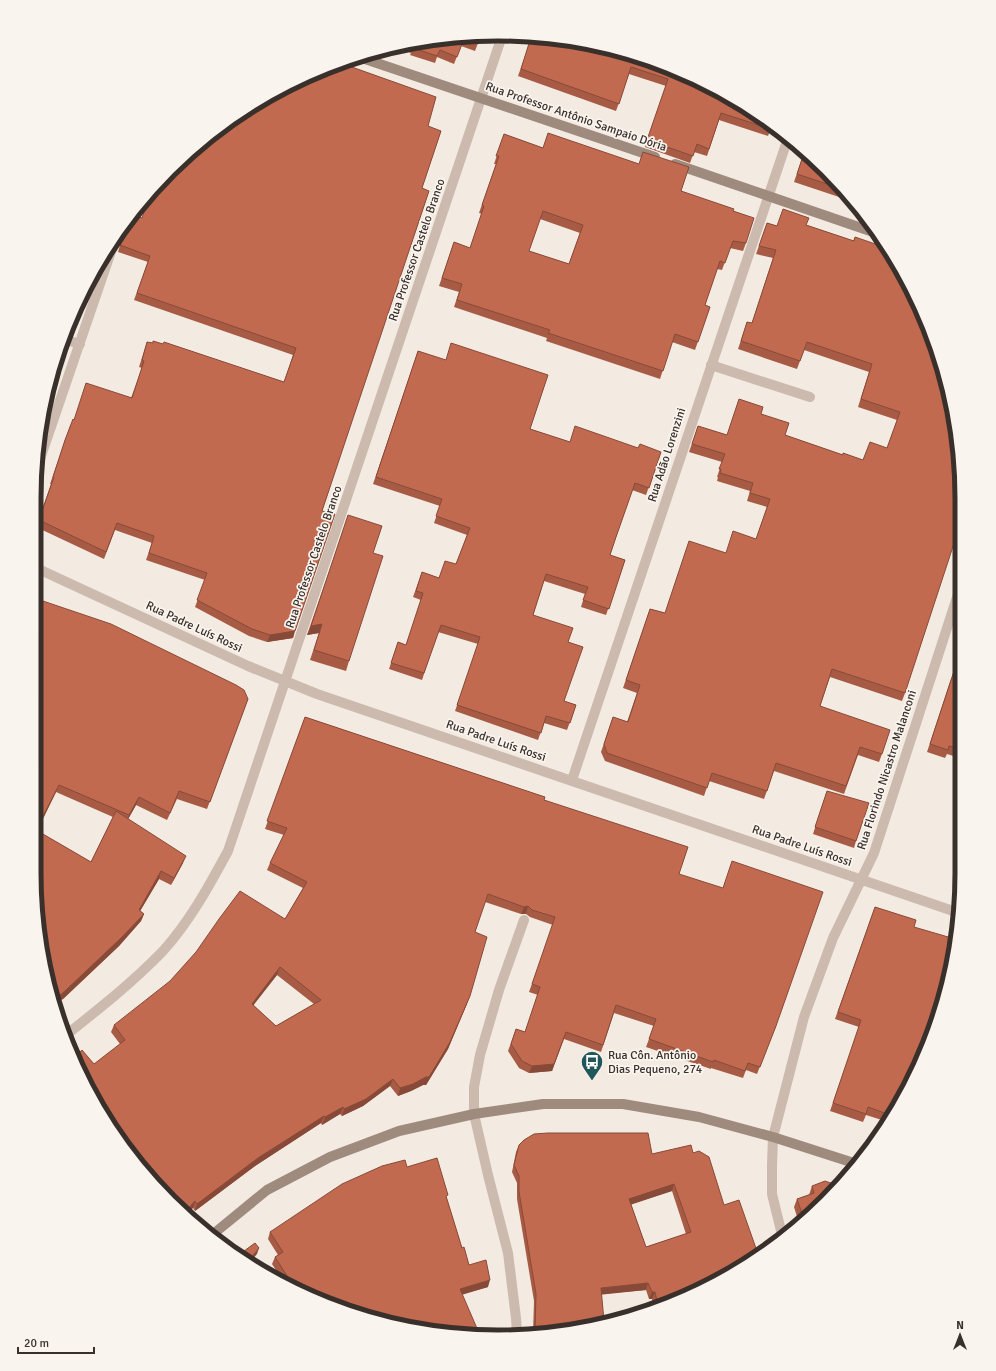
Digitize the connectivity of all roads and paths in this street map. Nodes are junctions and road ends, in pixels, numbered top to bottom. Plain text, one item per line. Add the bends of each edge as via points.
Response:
1 (500, 41) edge
2 (369, 60) edge
3 (482, 98) junction
4 (786, 143) edge
5 (768, 196) junction
6 (868, 230) edge
7 (109, 258) edge
8 (69, 341) edge
9 (80, 344) junction
10 (711, 365) junction
11 (810, 397) dead end
12 (44, 447) edge
13 (41, 570) edge
14 (955, 603) edge
15 (286, 682) junction
16 (572, 780) junction
17 (861, 880) junction
18 (953, 911) edge
19 (524, 920) edge
20 (70, 1032) edge
21 (474, 1114) junction
22 (773, 1137) junction
23 (852, 1162) edge
24 (215, 1232) edge
25 (781, 1232) edge
26 (517, 1329) edge

1 - 3 street, Rua Professor Castelo Branco
2 - 3 street, Rua Professor Antônio Sampaio Dória
3 - 5 street, Rua Professor Antônio Sampaio Dória
3 - 15 street, Rua Professor Castelo Branco
4 - 5 street, Rua Adão Lorenzini
5 - 6 street, Rua Professor Antônio Sampaio Dória
5 - 10 street, Rua Adão Lorenzini
7 - 9 street
8 - 9 street
9 - 12 street
10 - 11 street
10 - 16 street, Rua Adão Lorenzini
13 - 15 street, Rua Padre Luís Rossi
14 - 17 street, Rua Florindo Nicastro Malanconi via 874,853
15 - 16 street, Rua Padre Luís Rossi
15 - 20 street, Rua Professor Castelo Branco via 228,851 197,905 163,950 110,1000
16 - 17 street, Rua Padre Luís Rossi
17 - 18 street, Rua Padre Luís Rossi
17 - 22 street, Rua Florindo Nicastro Malanconi via 833,938 804,1017
19 - 21 street via 499,990 480,1055 474,1087
21 - 22 street via 543,1104 623,1104 699,1117
21 - 24 street via 399,1131 330,1157 267,1190
21 - 26 street via 508,1253
22 - 23 street
22 - 25 street, Rua Florindo Nicastro Malanconi via 772,1194

